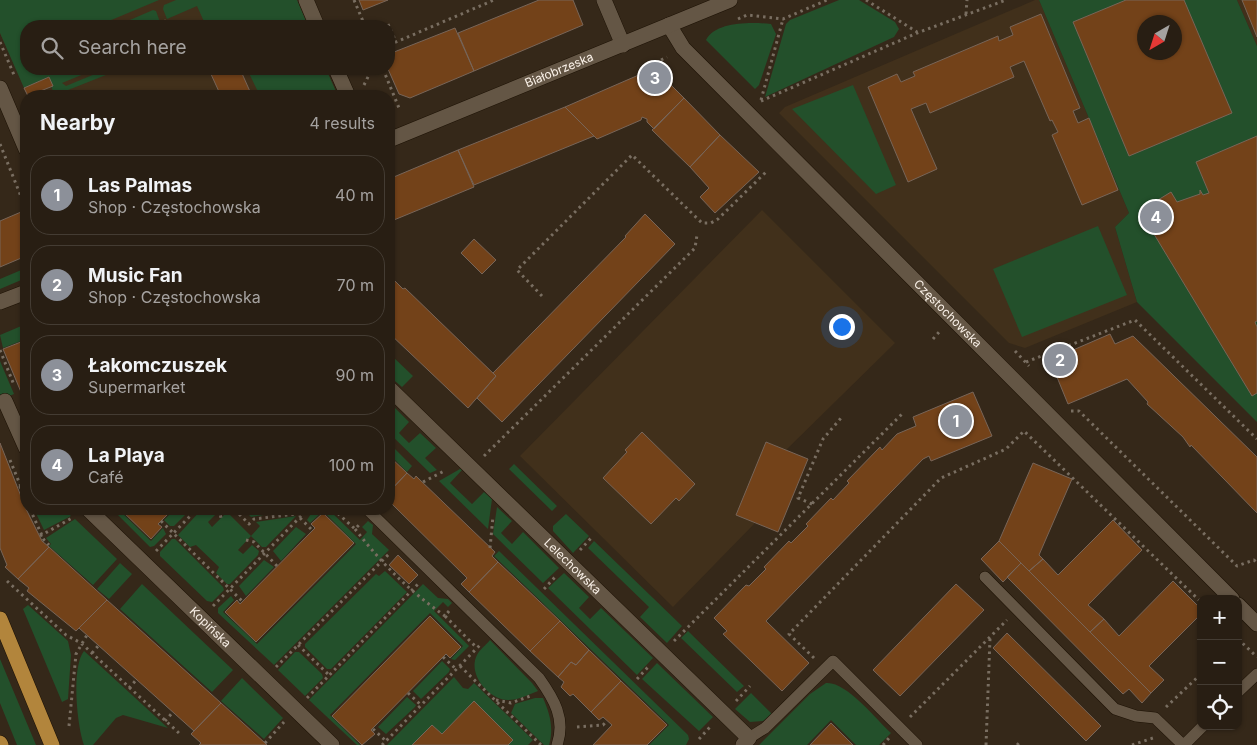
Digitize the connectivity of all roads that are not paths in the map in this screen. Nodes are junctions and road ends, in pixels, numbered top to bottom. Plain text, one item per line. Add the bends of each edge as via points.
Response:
1 (306, 0) edge
2 (604, 0) edge
3 (730, 0) edge
4 (315, 20) edge
5 (669, 25) junction
6 (624, 45) junction
7 (339, 75) edge
8 (0, 88) edge
9 (345, 90) edge
10 (20, 135) edge
11 (395, 138) edge
12 (20, 294) edge
13 (0, 302) edge
14 (395, 394) edge
15 (6, 401) dead end
16 (20, 434) edge
17 (85, 515) edge
18 (373, 515) edge
19 (985, 577) dead end
20 (1228, 595) edge
21 (1242, 609) edge
22 (0, 619) edge
23 (1257, 624) edge
24 (1257, 674) edge
25 (1242, 688) edge
26 (1200, 730) edge
27 (746, 742) edge
28 (52, 745) edge
29 (332, 745) edge
30 (557, 745) edge
31 (917, 745) edge
32 (1183, 745) edge

1 - 4 street
2 - 6 street
3 - 5 street, Białobrzeska
5 - 6 street, Białobrzeska
5 - 20 street, Częstochowska via 682,48
6 - 11 street, Białobrzeska
7 - 9 street
8 - 10 street
12 - 13 street
14 - 27 street, Lelechowska
15 - 16 street
17 - 29 street, Kopińska
18 - 30 lane via 539,678 560,716
19 - 32 lane via 1115,709 1155,718
21 - 23 street
22 - 28 main road
24 - 25 lane
26 - 32 lane
27 - 31 lane via 765,728 833,661

